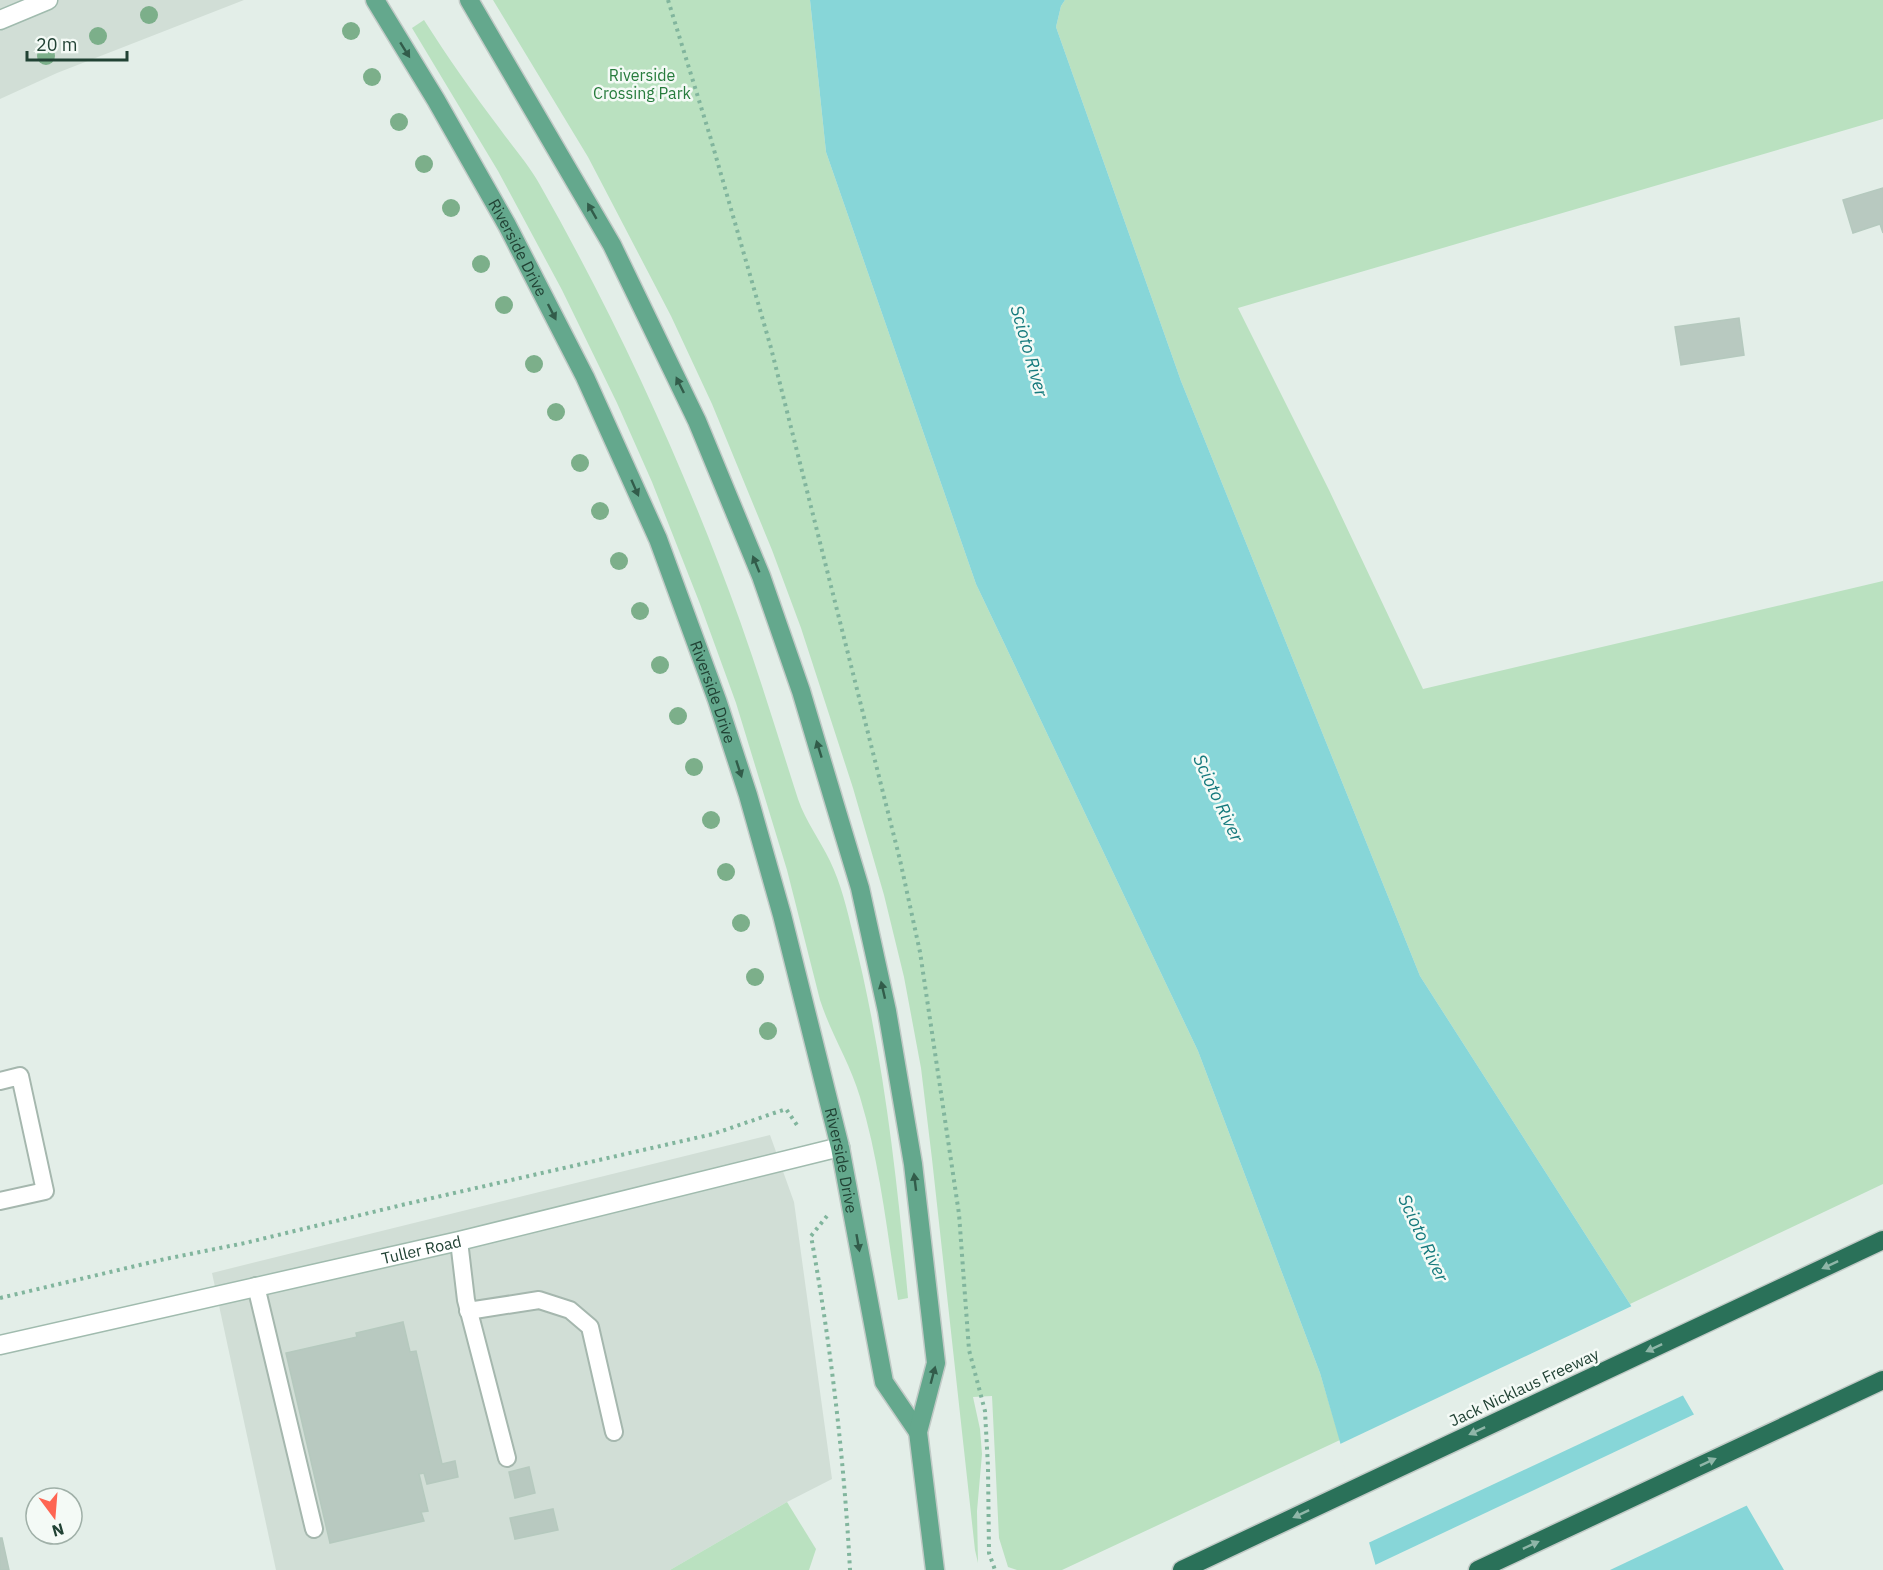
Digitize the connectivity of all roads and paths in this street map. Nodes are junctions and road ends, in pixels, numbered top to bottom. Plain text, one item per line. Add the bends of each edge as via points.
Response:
1 (48, 0) edge
2 (375, 0) edge
3 (469, 0) edge
4 (668, 0) edge
5 (0, 20) edge
6 (0, 1081) edge
7 (797, 1125) dead end
8 (840, 1147) junction
9 (0, 1201) edge
10 (828, 1216) dead end
11 (459, 1240) junction
12 (1883, 1240) edge
13 (256, 1287) junction
14 (0, 1298) edge
15 (468, 1311) junction
16 (0, 1345) edge
17 (1883, 1380) edge
18 (614, 1432) dead end
19 (918, 1432) junction
20 (507, 1458) dead end
21 (314, 1529) dead end
22 (850, 1570) edge
23 (935, 1570) edge
24 (994, 1570) edge
25 (1182, 1570) edge
26 (1478, 1570) edge

1 - 5 street
2 -> 8 main road, Riverside Drive via 507,225 585,377 658,539 748,795
19 -> 3 main road, Riverside Drive via 936,1363 913,1164 887,1011 860,888 801,691 761,576 692,411 612,245
4 - 24 path via 771,348 920,952 959,1214 969,1350 985,1411 989,1553
6 - 9 lane via 20,1076 45,1191
7 - 14 path via 786,1109 713,1134
8 - 11 street, Tuller Road
8 -> 19 main road, Riverside Drive via 884,1382
10 - 22 path via 811,1236 837,1403
11 - 13 street, Tuller Road
11 - 15 lane
12 -> 25 highway, Jack Nicklaus Freeway
13 - 16 street, Tuller Road
13 - 21 lane
15 - 18 lane via 539,1300 570,1310 590,1327
15 - 20 lane
26 -> 17 highway
19 - 23 main road, Riverside Drive

